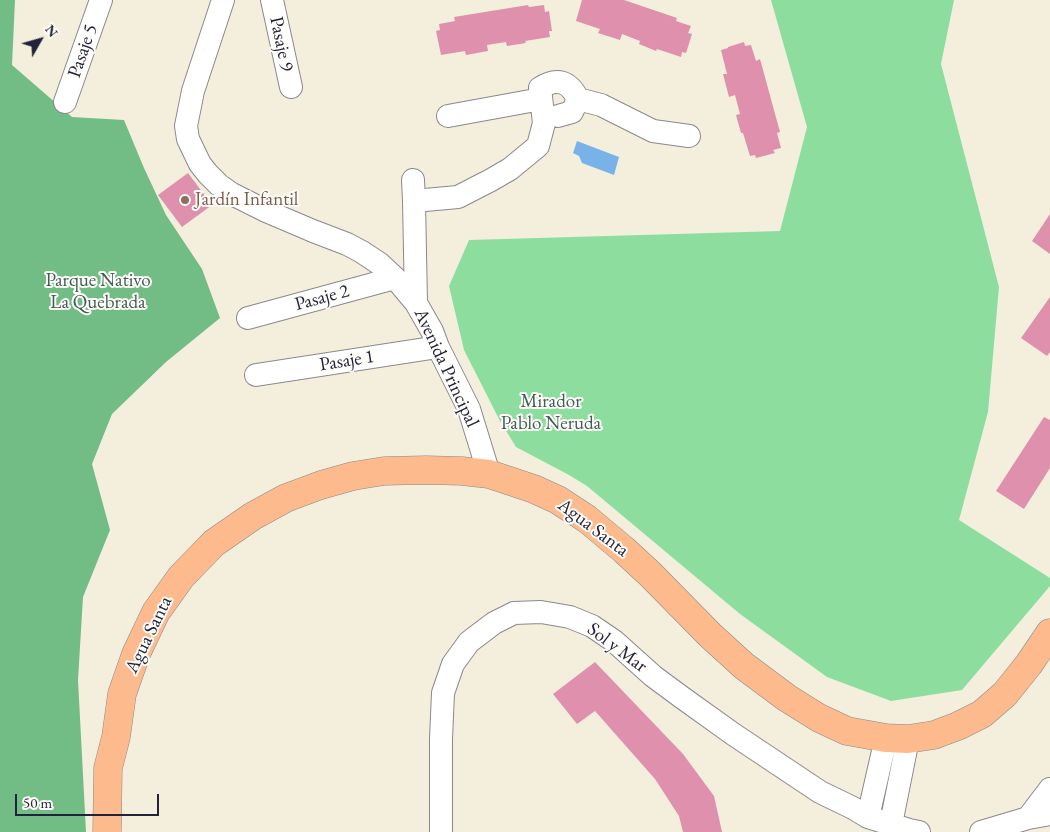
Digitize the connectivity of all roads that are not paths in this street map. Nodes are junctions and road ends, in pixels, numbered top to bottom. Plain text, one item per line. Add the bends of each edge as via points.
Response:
1 (101, 0) edge
2 (223, 0) edge
3 (272, 0) edge
4 (290, 88) dead end
5 (541, 99) junction
6 (578, 99) junction
7 (65, 102) dead end
8 (448, 116) dead end
9 (558, 116) dead end
10 (689, 136) dead end
11 (395, 278) junction
12 (416, 303) junction
13 (248, 318) dead end
14 (438, 347) junction
15 (256, 375) dead end
16 (489, 474) junction
17 (1050, 633) edge
18 (116, 737) junction
19 (897, 739) junction
20 (1050, 789) edge
21 (1050, 814) edge
22 (868, 817) junction
23 (1028, 818) junction
24 (891, 824) junction
25 (108, 832) edge
26 (124, 832) edge
27 (441, 832) edge
28 (918, 832) edge
29 (981, 832) edge

1 - 7 street, Pasaje 5
2 - 11 street, Avenida Principal via 193,91 186,126 188,139 200,164 232,194 347,244 374,260
3 - 4 street, Pasaje 9
5 - 6 street via 540,88 549,82 564,83 574,90
5 - 8 street
5 - 12 street via 544,123 538,146 510,169 458,197 414,190
6 - 9 street via 572,112
6 - 10 street via 601,105 653,131
11 - 12 street, Avenida Principal
11 - 13 street, Pasaje 2
12 - 14 street, Avenida Principal
14 - 15 street, Pasaje 1
14 - 16 street, Avenida Principal via 469,409
16 - 18 main road, Agua Santa via 426,470 353,476 286,498 214,543 181,577 156,612 122,694
16 - 19 main road, Agua Santa via 558,500 587,519 650,574 744,666 787,698 847,731
17 - 19 main road, Agua Santa via 1005,694 982,714 934,735
18 - 25 main road, Agua Santa via 108,768
18 - 26 main road, Agua Santa via 124,761
19 - 22 street
19 - 24 street
20 - 23 street
21 - 23 street
22 - 24 street, Sol y Mar
22 - 27 street, Sol y Mar via 820,792 733,734 653,676 592,626 570,617 541,612 514,613 494,623 469,642 454,664 443,693
23 - 29 street
24 - 28 street, Sol y Mar

